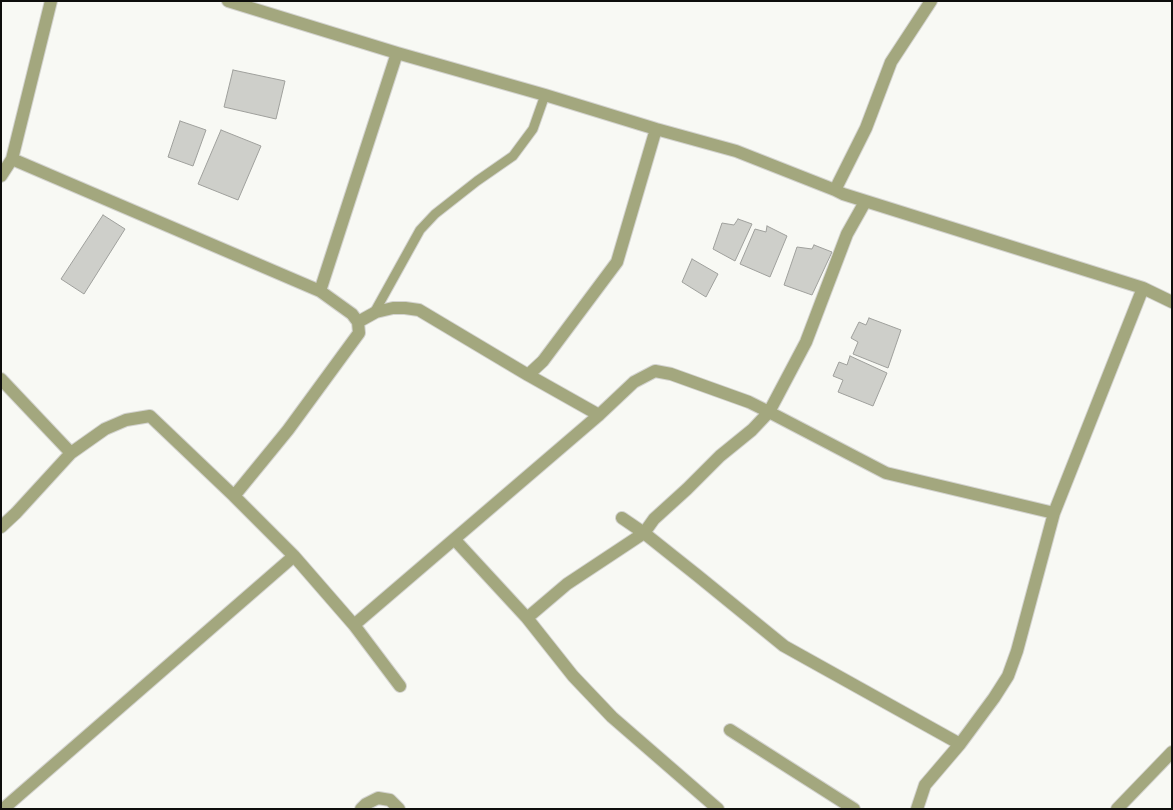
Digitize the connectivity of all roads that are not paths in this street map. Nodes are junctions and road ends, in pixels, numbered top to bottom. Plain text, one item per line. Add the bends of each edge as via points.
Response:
1 (51, 1) edge
2 (228, 1) edge
3 (931, 1) edge
4 (397, 53) junction
5 (545, 95) junction
6 (656, 128) junction
7 (12, 159) junction
8 (1, 176) edge
9 (835, 190) junction
10 (865, 202) junction
11 (1143, 288) junction
12 (320, 292) junction
13 (1172, 302) edge
14 (374, 313) junction
15 (358, 322) junction
16 (528, 375) junction
17 (1, 379) edge
18 (769, 412) junction
19 (599, 415) junction
20 (71, 453) junction
21 (234, 496) junction
22 (1054, 513) junction
23 (622, 518) dead end
24 (1, 527) edge
25 (644, 533) junction
26 (455, 540) junction
27 (294, 556) junction
28 (527, 618) junction
29 (354, 625) junction
30 (400, 686) dead end
31 (730, 730) dead end
32 (960, 744) junction
33 (1172, 752) edge
34 (3, 809) edge
35 (361, 809) edge
36 (399, 809) edge
37 (718, 809) edge
38 (854, 809) edge
39 (917, 809) edge
40 (1117, 809) edge

1 - 7 street
2 - 4 street
3 - 9 street via 891,62 866,128
4 - 5 street
4 - 12 street
5 - 6 street
5 - 14 lane via 533,129 513,156 435,214 420,230
6 - 9 street via 736,151
6 - 16 street via 617,262 543,361
7 - 8 street
7 - 12 street
9 - 10 street
10 - 11 street
10 - 18 street via 847,234 806,342
11 - 13 street
11 - 22 street
12 - 15 street via 352,314
14 - 15 street
14 - 16 street via 393,308 419,310
15 - 21 street via 359,333 288,430
16 - 19 street
17 - 20 street
18 - 19 street via 728,394 655,371 634,382
18 - 22 street via 886,473
18 - 25 street via 654,519
19 - 26 street
20 - 21 street via 105,429 126,420 150,416
20 - 24 street
21 - 27 street
22 - 32 street via 1008,676
23 - 25 street
25 - 28 street via 567,584
25 - 32 street via 784,646
26 - 28 street
26 - 29 street
27 - 29 street
27 - 34 street
28 - 37 street via 573,676 612,717
29 - 30 street
31 - 38 street
32 - 39 street via 925,786
33 - 40 street
35 - 36 street via 378,798 390,800

